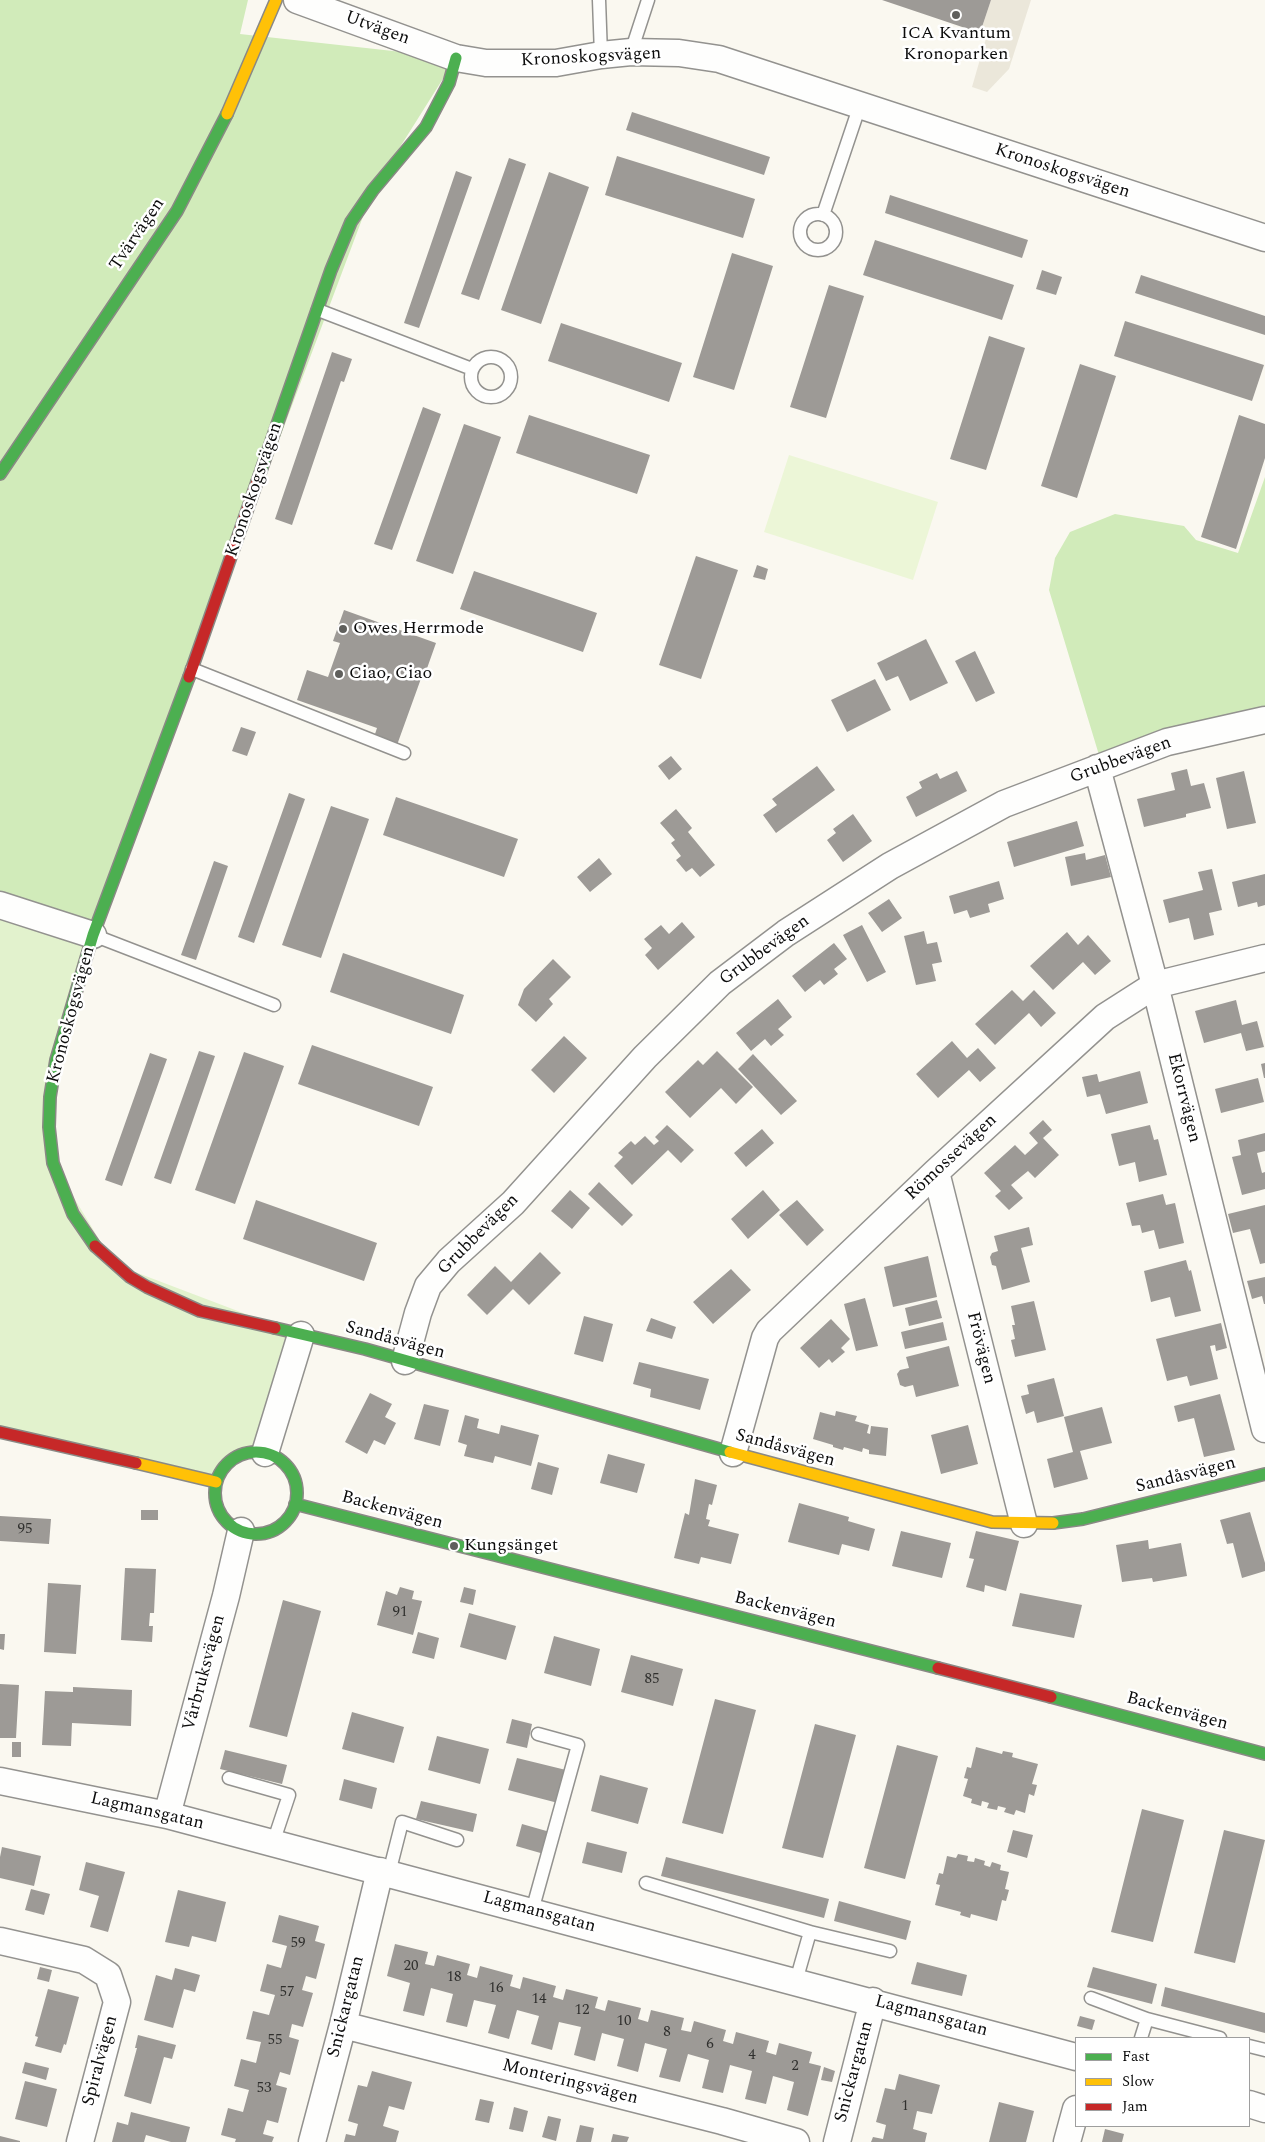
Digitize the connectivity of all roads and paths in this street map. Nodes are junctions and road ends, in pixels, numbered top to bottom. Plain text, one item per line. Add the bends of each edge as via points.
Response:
1 (276, 0) edge
2 (297, 0) edge
3 (599, 0) edge
4 (648, 0) edge
5 (631, 52) junction
6 (601, 55) junction
7 (456, 58) junction
8 (860, 105) junction
9 (823, 215) dead end
10 (1265, 238) edge
11 (318, 310) junction
12 (472, 369) dead end
13 (0, 474) edge
14 (192, 669) junction
15 (1265, 720) edge
16 (404, 753) dead end
17 (1097, 768) junction
18 (0, 905) edge
19 (93, 935) junction
20 (1265, 958) edge
21 (1155, 985) junction
22 (274, 1005) dead end
23 (936, 1172) junction
24 (301, 1335) junction
25 (405, 1361) junction
26 (1265, 1429) edge
27 (0, 1432) edge
28 (265, 1453) junction
29 (733, 1453) junction
30 (1265, 1474) edge
31 (216, 1482) junction
32 (295, 1504) junction
33 (1024, 1524) junction
34 (241, 1530) junction
35 (538, 1734) dead end
36 (1265, 1754) edge
37 (229, 1778) dead end
38 (0, 1781) edge
39 (167, 1815) junction
40 (457, 1840) dead end
41 (273, 1843) junction
42 (384, 1872) junction
43 (646, 1883) dead end
44 (532, 1911) junction
45 (810, 1932) junction
46 (0, 1941) edge
47 (890, 1951) dead end
48 (796, 1981) junction
49 (1091, 1998) dead end
50 (873, 2002) junction
51 (1147, 2019) junction
52 (344, 2025) junction
53 (1141, 2037) edge
54 (1216, 2037) edge
55 (1250, 2046) edge
56 (1265, 2050) edge
57 (1075, 2057) edge
58 (1250, 2104) edge
59 (1265, 2109) edge
60 (1075, 2113) edge
61 (80, 2142) edge
62 (312, 2142) edge
63 (796, 2142) edge
64 (837, 2142) edge
65 (1067, 2142) edge

1 - 13 street, Tvärvägen via 233,102 177,210
2 - 7 street, Utvägen
3 - 6 lane
4 - 5 lane
5 - 6 street, Kronoskogsvägen
5 - 8 street, Kronoskogsvägen via 678,53 719,59
6 - 7 street, Kronoskogsvägen via 556,63 486,63
7 - 11 street, Kronoskogsvägen via 449,83 426,127 373,190 351,222
8 - 9 lane
8 - 10 street, Kronoskogsvägen
11 - 12 lane
11 - 14 street, Kronoskogsvägen
14 - 16 lane
14 - 19 street, Kronoskogsvägen
15 - 17 street, Grubbevägen via 1167,742
17 - 21 street, Ekorrvägen
17 - 25 street, Grubbevägen via 1004,804 890,866 786,933 720,983 645,1057 513,1203 449,1261 428,1286
18 - 19 street
19 - 22 lane, Kronoskogsvägen
19 - 24 street, Kronoskogsvägen via 56,1060 50,1097 53,1163 73,1214 99,1251 147,1287 200,1311
20 - 21 street, Römossevägen
21 - 23 street, Römossevägen via 1106,1017
21 - 26 street, Ekorrvägen
23 - 29 street, Römossevägen via 770,1330
23 - 33 street, Frövägen
24 - 25 street, Sandåsvägen
24 - 28 street
25 - 29 street, Sandåsvägen
27 - 31 street
28 - 31 street via 248,1452 231,1460
28 - 32 street via 275,1456 291,1472 296,1482
29 - 33 street, Sandåsvägen via 992,1522
30 - 33 street, Sandåsvägen via 1084,1519
31 - 34 street via 215,1497 219,1511 228,1523
32 - 34 street via 287,1519 274,1530 257,1533
32 - 36 street, Backenvägen
34 - 39 street, Vårbruksvägen
35 - 44 lane via 578,1746
37 - 41 lane via 289,1795
38 - 39 street, Lagmansgatan
39 - 41 street, Lagmansgatan
40 - 42 lane via 402,1822
41 - 42 street, Lagmansgatan
42 - 44 street, Lagmansgatan
42 - 52 street, Snickargatan
43 - 45 lane
44 - 48 street, Lagmansgatan
45 - 47 lane
45 - 48 lane
46 - 61 street, Spiralvägen via 84,1960 108,1975 117,2002
48 - 50 street, Lagmansgatan
49 - 51 lane
50 - 57 street, Lagmansgatan
50 - 64 street, Snickargatan
51 - 53 lane
51 - 54 lane
52 - 62 street, Snickargatan
52 - 63 street, Monteringsvägen
55 - 56 lane
58 - 59 street
60 - 65 street

